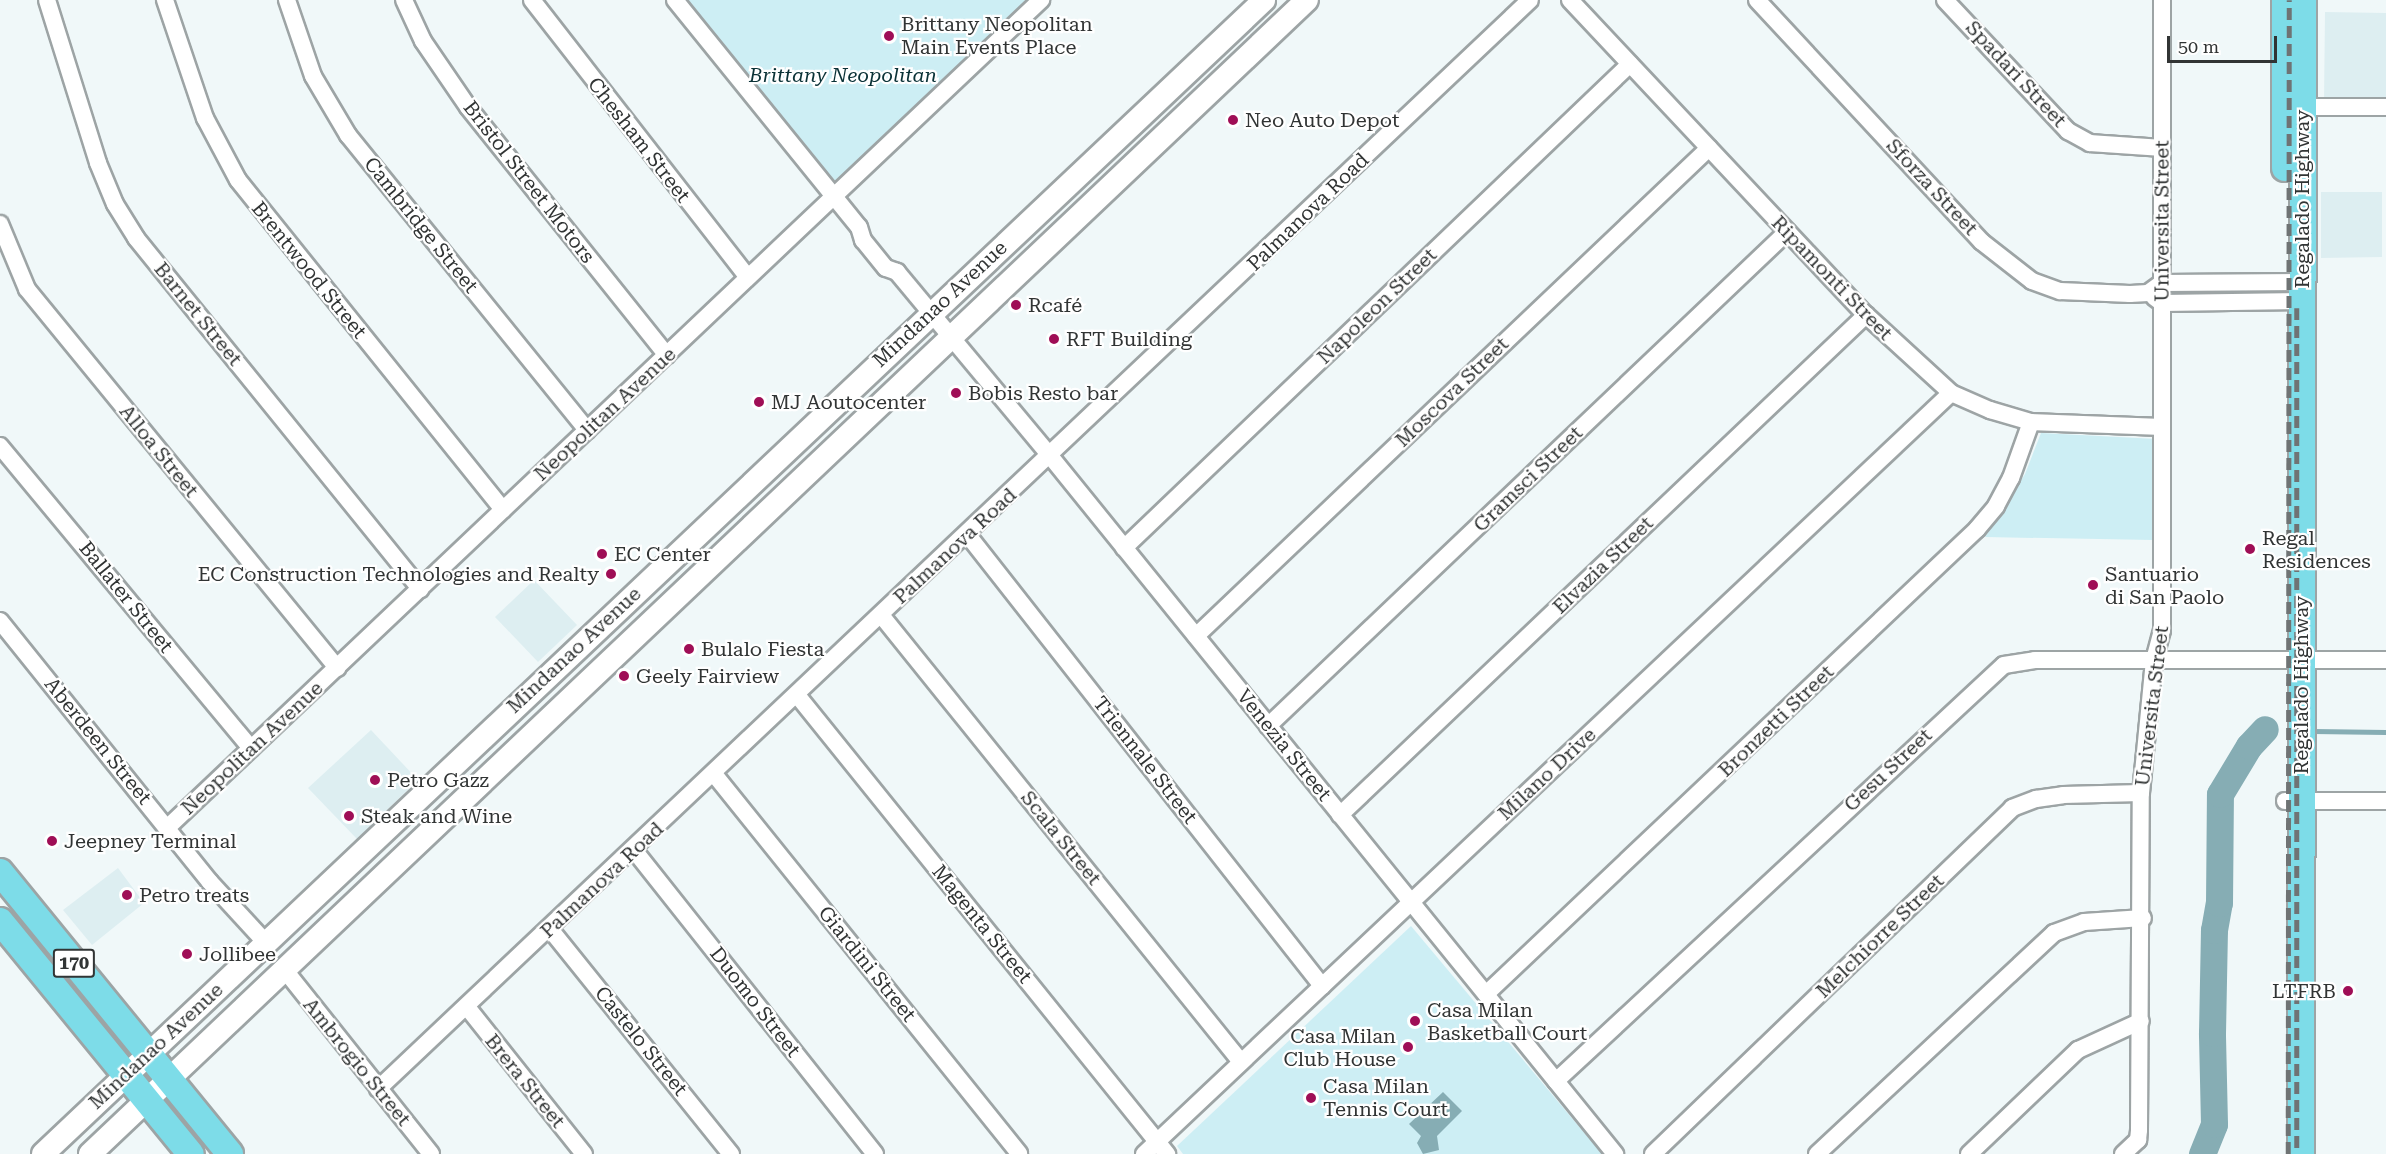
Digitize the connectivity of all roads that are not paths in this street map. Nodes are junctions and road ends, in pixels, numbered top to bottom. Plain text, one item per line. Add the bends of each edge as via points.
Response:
1 (46, 0) edge
2 (165, 0) edge
3 (287, 0) edge
4 (404, 0) edge
5 (532, 0) edge
6 (675, 0) edge
7 (1041, 0) edge
8 (1264, 0) edge
9 (1307, 0) edge
10 (1530, 0) edge
11 (1570, 0) edge
12 (1757, 0) edge
13 (1945, 0) edge
14 (2162, 0) edge
15 (2285, 0) edge
16 (2303, 0) edge
17 (1630, 64) junction
18 (2303, 107) junction
19 (2386, 107) edge
20 (1709, 148) junction
21 (2162, 148) junction
22 (834, 197) junction
23 (0, 224) edge
24 (1787, 232) junction
25 (748, 277) junction
26 (2249, 282) junction
27 (2293, 292) junction
28 (2157, 293) junction
29 (2249, 302) junction
30 (931, 313) junction
31 (1866, 315) junction
32 (951, 337) junction
33 (667, 355) junction
34 (1951, 393) junction
35 (2031, 422) junction
36 (2162, 427) junction
37 (587, 430) junction
38 (0, 446) edge
39 (1050, 457) junction
40 (503, 510) junction
41 (967, 534) junction
42 (1124, 548) junction
43 (420, 589) junction
44 (881, 615) junction
45 (0, 621) edge
46 (1196, 636) junction
47 (2293, 659) junction
48 (2154, 660) junction
49 (2386, 660) edge
50 (337, 668) junction
51 (798, 695) junction
52 (1268, 726) junction
53 (251, 748) junction
54 (714, 774) junction
55 (2141, 793) junction
56 (2293, 801) junction
57 (2386, 801) edge
58 (1340, 814) junction
59 (168, 827) junction
60 (634, 850) junction
61 (0, 872) edge
62 (1411, 902) junction
63 (2143, 918) junction
64 (0, 921) edge
65 (550, 928) junction
66 (266, 943) junction
67 (284, 969) junction
68 (1322, 986) junction
69 (1486, 994) junction
70 (467, 1007) junction
71 (2141, 1021) junction
72 (148, 1054) junction
73 (1241, 1062) junction
74 (127, 1075) junction
75 (169, 1079) junction
76 (1556, 1081) junction
77 (378, 1089) junction
78 (148, 1099) junction
79 (1162, 1148) edge
80 (43, 1154) edge
81 (90, 1154) edge
82 (191, 1154) edge
83 (230, 1154) edge
84 (431, 1154) edge
85 (584, 1154) edge
86 (731, 1154) edge
87 (875, 1154) edge
88 (1019, 1154) edge
89 (1144, 1154) edge
90 (1615, 1154) edge
91 (1653, 1154) edge
92 (1817, 1154) edge
93 (1969, 1154) edge
94 (2123, 1154) edge
95 (2285, 1154) edge
96 (2301, 1154) edge

1 - 43 street, Barnet Street via 98,163 115,204 136,238
2 - 40 street, Brentwood Street via 205,118 238,180
3 - 37 street, Cambridge Street via 313,76 348,135
4 - 33 street, Bristol Street Motors via 423,41 468,106
5 - 25 street, Chesham Street
6 - 22 street, Venezia Street
7 - 22 street, Neopolitan Avenue
8 - 30 main road, Mindanao Avenue
9 - 32 main road, Mindanao Avenue
10 - 39 street, Palmanova Road
11 - 17 street, Ripamonti Street
12 - 28 street, Sforza Street via 2004,262 2032,281 2060,291
13 - 21 street, Spadari Street via 2068,131 2090,143
14 - 21 street, Universita Street
15 - 27 main road, Regalado Highway
16 - 18 main road, Regalado Highway
17 - 20 street, Ripamonti Street
17 - 42 street, Napoleon Street
18 - 19 street
18 - 27 main road, Regalado Highway
20 - 24 street, Ripamonti Street
20 - 46 street, Moscova Street
21 - 28 street, Universita Street
22 - 25 street, Neopolitan Avenue
22 - 30 street, Venezia Street via 859,227 862,240 886,268 897,272
23 - 50 street, Alloa Street via 27,289
24 - 31 street, Ripamonti Street
24 - 52 street, Gramsci Street
25 - 33 street, Neopolitan Avenue
26 - 27 street, Sforza Street
26 - 28 street, Sforza Street
26 - 29 street
27 - 29 street, Sforza Street
27 - 47 main road, Regalado Highway
28 - 29 street, Sforza Street
28 - 36 street, Universita Street
30 - 32 street, Venezia Street
30 - 66 main road, Mindanao Avenue
31 - 34 street, Ripamonti Street
31 - 58 street, Elvazia Street
32 - 39 street, Venezia Street
32 - 67 main road, Mindanao Avenue
33 - 37 street, Neopolitan Avenue
34 - 35 street, Ripamonti Street via 1990,411
34 - 62 street, Milano Drive
35 - 36 street, Ripamonti Street
35 - 69 street, Bronzetti Street via 2011,478 1996,506 1977,529
36 - 48 street, Universita Street via 2162,630
37 - 40 street, Neopolitan Avenue
38 - 53 street, Ballater Street
39 - 41 street, Palmanova Road
39 - 42 street, Venezia Street
40 - 43 street, Neopolitan Avenue
41 - 44 street, Palmanova Road
41 - 68 street, Triennale Street
42 - 46 street, Venezia Street
43 - 50 street, Neopolitan Avenue
44 - 51 street, Palmanova Road
44 - 73 street, Scala Street
45 - 59 street, Aberdeen Street
46 - 52 street, Venezia Street
47 - 48 street, Gesu Street
47 - 49 street, Gesu Street
47 - 56 main road, Regalado Highway
48 - 55 street, Universita Street
48 - 76 street, Gesu Street via 2034,660 2004,665
50 - 53 street, Neopolitan Avenue
51 - 54 street, Palmanova Road
51 - 79 street, Magenta Street
52 - 58 street, Venezia Street
53 - 59 street, Neopolitan Avenue
54 - 60 street, Palmanova Road
54 - 88 street, Giardini Street
55 - 63 street, Universita Street
55 - 91 street, Melchiorre Street via 2063,795 2012,808
56 - 57 street
56 - 95 main road, Regalado Highway
56 - 96 main road, Regalado Highway
58 - 62 street, Venezia Street
59 - 66 street, Aberdeen Street
60 - 65 street, Palmanova Road
60 - 87 street, Duomo Street
61 - 72 main road, 170
62 - 68 street, Milano Drive
62 - 69 street, Venezia Street
63 - 71 street, Universita Street
63 - 92 street via 2084,922 2054,933
64 - 74 main road, 170
65 - 70 street, Palmanova Road
65 - 86 street, Castelo Street
66 - 67 main road
66 - 72 main road, Mindanao Avenue
67 - 75 main road, Mindanao Avenue
67 - 77 street, Ambrogio Street
68 - 73 street, Milano Drive
69 - 76 street, Venezia Street
70 - 77 street, Palmanova Road
70 - 85 street, Brera Street
71 - 93 street via 2078,1050
71 - 94 street, Universita Street via 2138,1140
72 - 74 main road, Mindanao Avenue
72 - 75 main road, 170
73 - 79 street, Milano Drive
74 - 78 main road, 170
74 - 80 main road, Mindanao Avenue
75 - 78 main road, Mindanao Avenue
75 - 83 main road, 170
76 - 90 street, Venezia Street
77 - 84 street, Ambrogio Street
78 - 81 main road, Mindanao Avenue
78 - 82 main road, 170
79 - 89 street, Milano Drive

